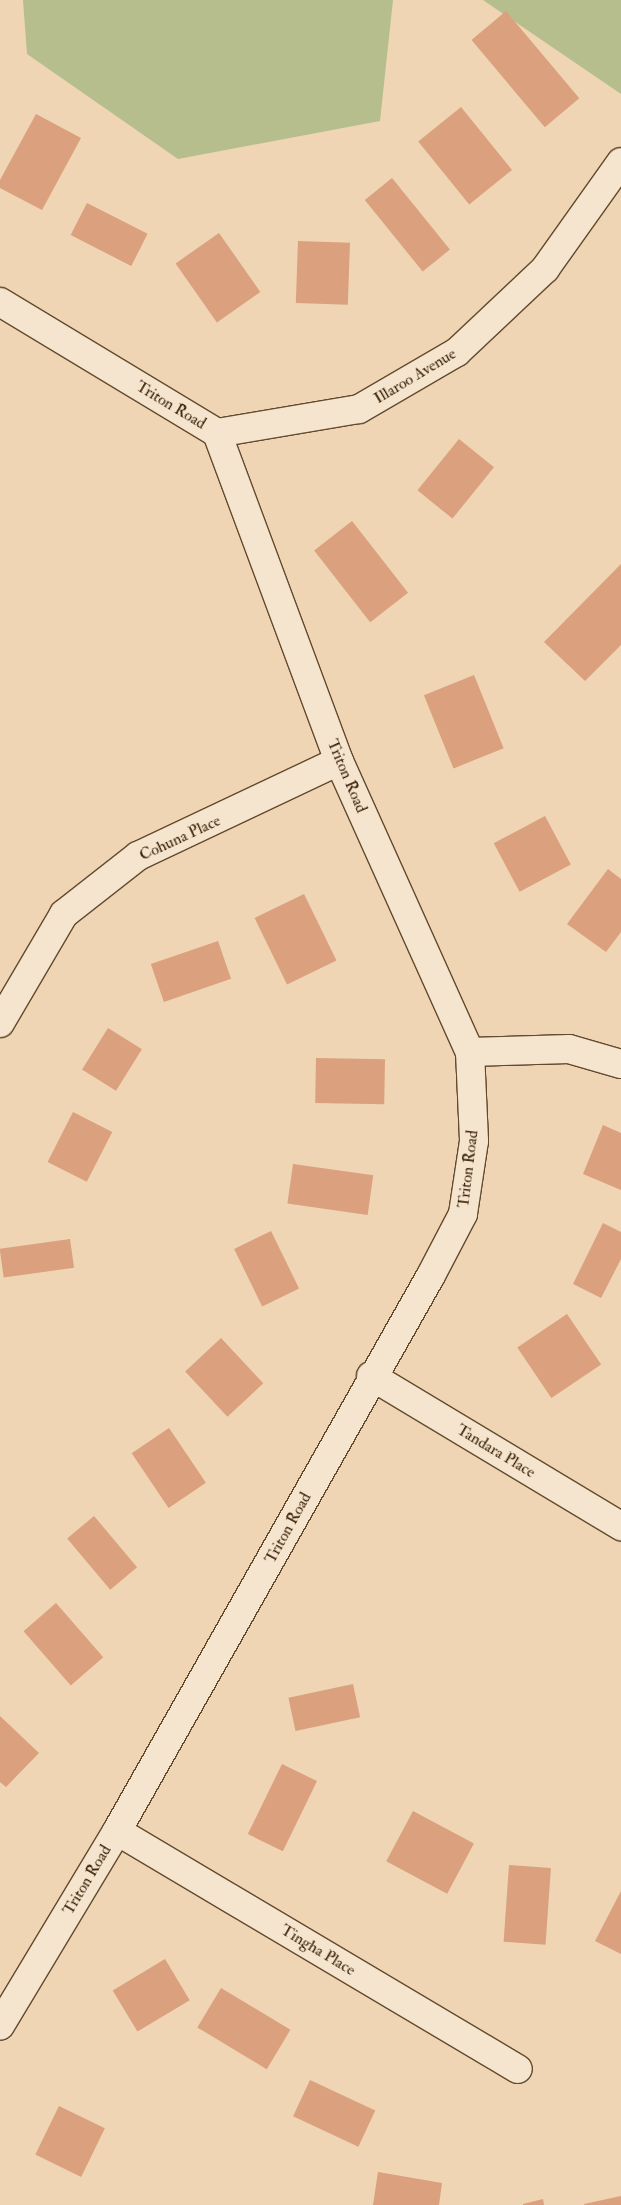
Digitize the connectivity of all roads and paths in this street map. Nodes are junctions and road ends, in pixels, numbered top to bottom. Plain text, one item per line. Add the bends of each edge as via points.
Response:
1 (621, 162) edge
2 (0, 302) edge
3 (217, 433) junction
4 (340, 761) junction
5 (0, 1023) edge
6 (470, 1052) junction
7 (621, 1064) edge
8 (371, 1376) junction
9 (621, 1526) edge
10 (117, 1831) junction
11 (0, 2026) edge
12 (518, 2069) dead end

1 - 3 street, Illaroo Avenue via 546,269 458,352 359,409
2 - 3 street, Triton Road
3 - 4 street, Triton Road
4 - 5 street, Cohuna Place via 138,856 64,914
4 - 6 street, Triton Road
6 - 7 street via 569,1049
6 - 8 street, Triton Road via 474,1141 463,1214
8 - 9 street, Tandara Place
8 - 10 street, Triton Road
10 - 11 street, Triton Road
10 - 12 street, Tingha Place

